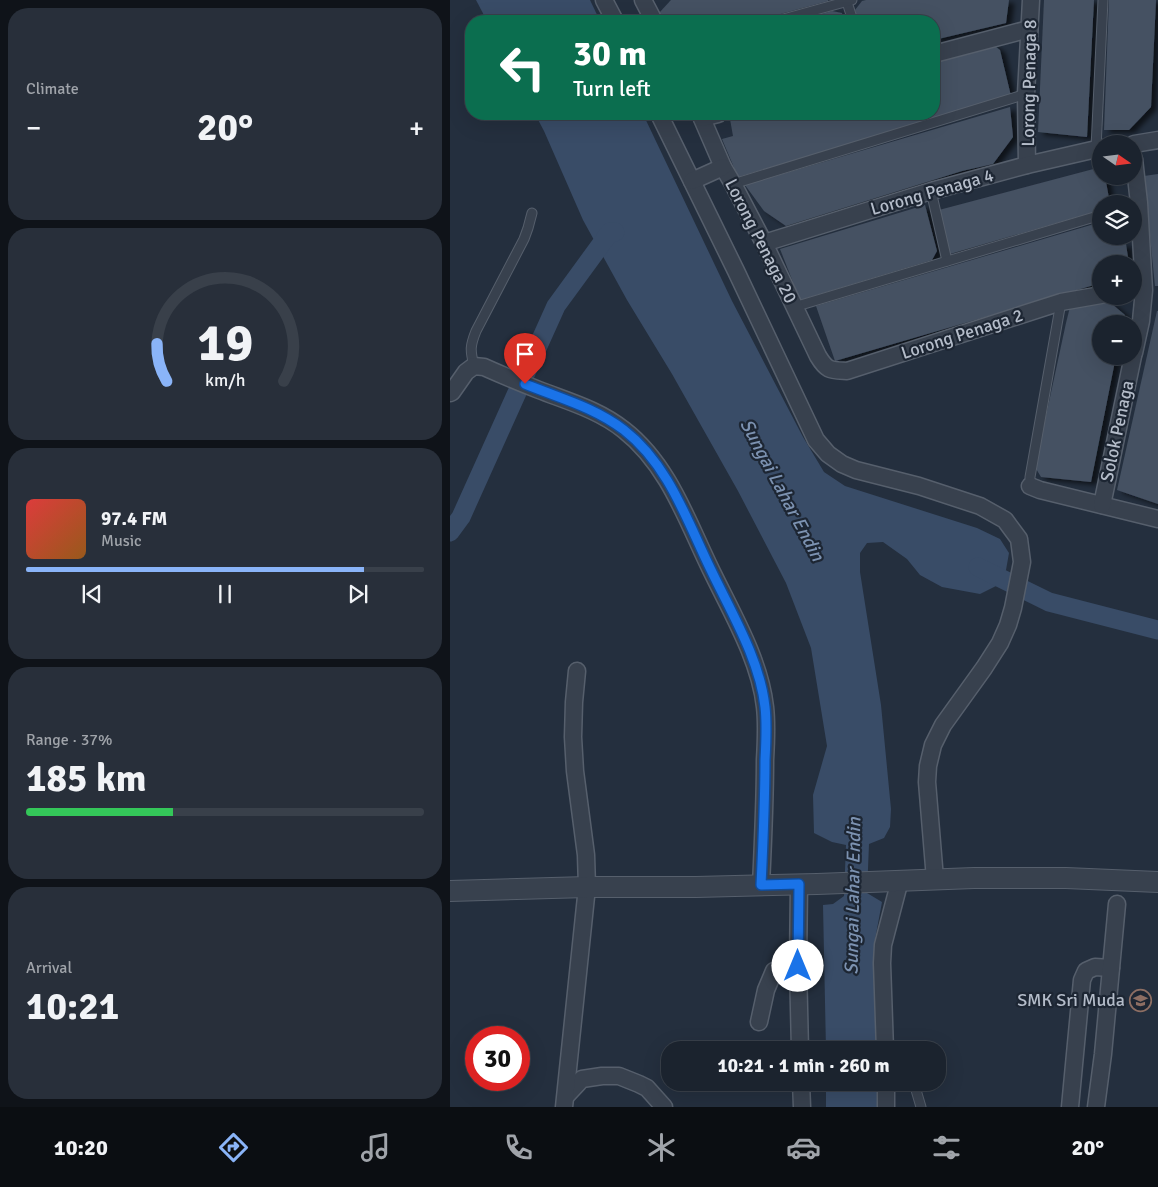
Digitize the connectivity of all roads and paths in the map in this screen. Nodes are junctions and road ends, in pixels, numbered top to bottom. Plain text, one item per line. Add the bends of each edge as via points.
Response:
1 (604, 0) edge
2 (645, 0) edge
3 (1031, 0) edge
4 (1104, 0) edge
5 (850, 1) edge
6 (611, 15) edge
7 (651, 15) edge
8 (798, 15) edge
9 (852, 15) edge
10 (1029, 29) junction
11 (940, 52) edge
12 (1026, 94) junction
13 (662, 120) edge
14 (703, 120) edge
15 (1099, 135) edge
16 (1158, 140) edge
17 (1142, 143) edge
18 (1092, 150) edge
19 (1027, 165) junction
20 (723, 167) junction
21 (692, 181) junction
22 (733, 184) junction
23 (931, 191) junction
24 (532, 213) dead end
25 (1092, 218) edge
26 (764, 243) junction
27 (1140, 245) edge
28 (947, 261) junction
29 (1145, 291) edge
30 (1092, 297) edge
31 (1061, 302) junction
32 (794, 307) junction
33 (1142, 315) edge
34 (1131, 365) edge
35 (474, 366) junction
36 (824, 367) joint
37 (450, 393) edge
38 (1030, 486) joint
39 (1102, 505) junction
40 (1158, 519) edge
41 (577, 670) dead end
42 (935, 879) junction
43 (900, 880) junction
44 (1158, 882) edge
45 (808, 884) junction
46 (761, 885) junction
47 (587, 887) junction
48 (450, 891) edge
49 (1117, 904) dead end
50 (798, 966) junction
51 (1111, 968) junction
52 (759, 1022) dead end
53 (800, 1041) edge
54 (885, 1041) edge
55 (1076, 1053) junction
56 (1103, 1054) junction
57 (801, 1091) edge
58 (886, 1091) edge
59 (916, 1091) edge
60 (565, 1101) edge
61 (664, 1107) edge
62 (802, 1107) edge
63 (886, 1107) edge
64 (921, 1107) edge
65 (1070, 1107) edge
66 (1096, 1107) edge

1 - 6 street
2 - 7 street
3 - 10 street, Lorong Penaga 8
4 - 15 lane
5 - 8 lane
5 - 9 lane
10 - 11 street
10 - 12 street, Lorong Penaga 8
12 - 19 street, Lorong Penaga 8
12 - 22 lane
13 - 21 street
14 - 20 street, Lorong Penaga 20
16 - 17 street
18 - 19 street, Lorong Penaga 4
19 - 23 street, Lorong Penaga 4
20 - 21 street
20 - 22 street, Lorong Penaga 20
21 - 42 street via 816,440 828,454 856,470 980,506 1005,520 1019,539 1022,562 1008,625 1000,644 943,725 933,745 927,782
22 - 26 street, Lorong Penaga 20
23 - 26 street, Lorong Penaga 4
23 - 28 lane
24 - 35 lane via 524,239 472,341 470,352
25 - 28 lane
26 - 32 street, Lorong Penaga 20
27 - 29 street, Solok Penaga
28 - 32 lane
29 - 33 street, Solok Penaga
30 - 31 street, Lorong Penaga 2
31 - 36 street, Lorong Penaga 2 via 847,370
31 - 38 lane
32 - 36 street, Lorong Penaga 20
34 - 39 street, Solok Penaga
35 - 37 street
35 - 46 street via 574,402 610,420 626,431 658,466 675,493 757,670 765,706
38 - 39 street
39 - 40 street
41 - 47 street via 573,737
42 - 43 street
42 - 44 street via 1066,878
43 - 45 street
43 - 54 street via 882,945
45 - 46 street
45 - 50 street
46 - 47 street
47 - 48 street
47 - 60 street
49 - 51 street
50 - 52 street via 774,971
50 - 53 street
51 - 55 street via 1095,967 1086,971 1082,980
51 - 56 street
55 - 56 street
55 - 65 street
56 - 66 street
57 - 62 street
58 - 63 street
59 - 64 lane
60 - 61 street via 582,1079 619,1076 647,1088

